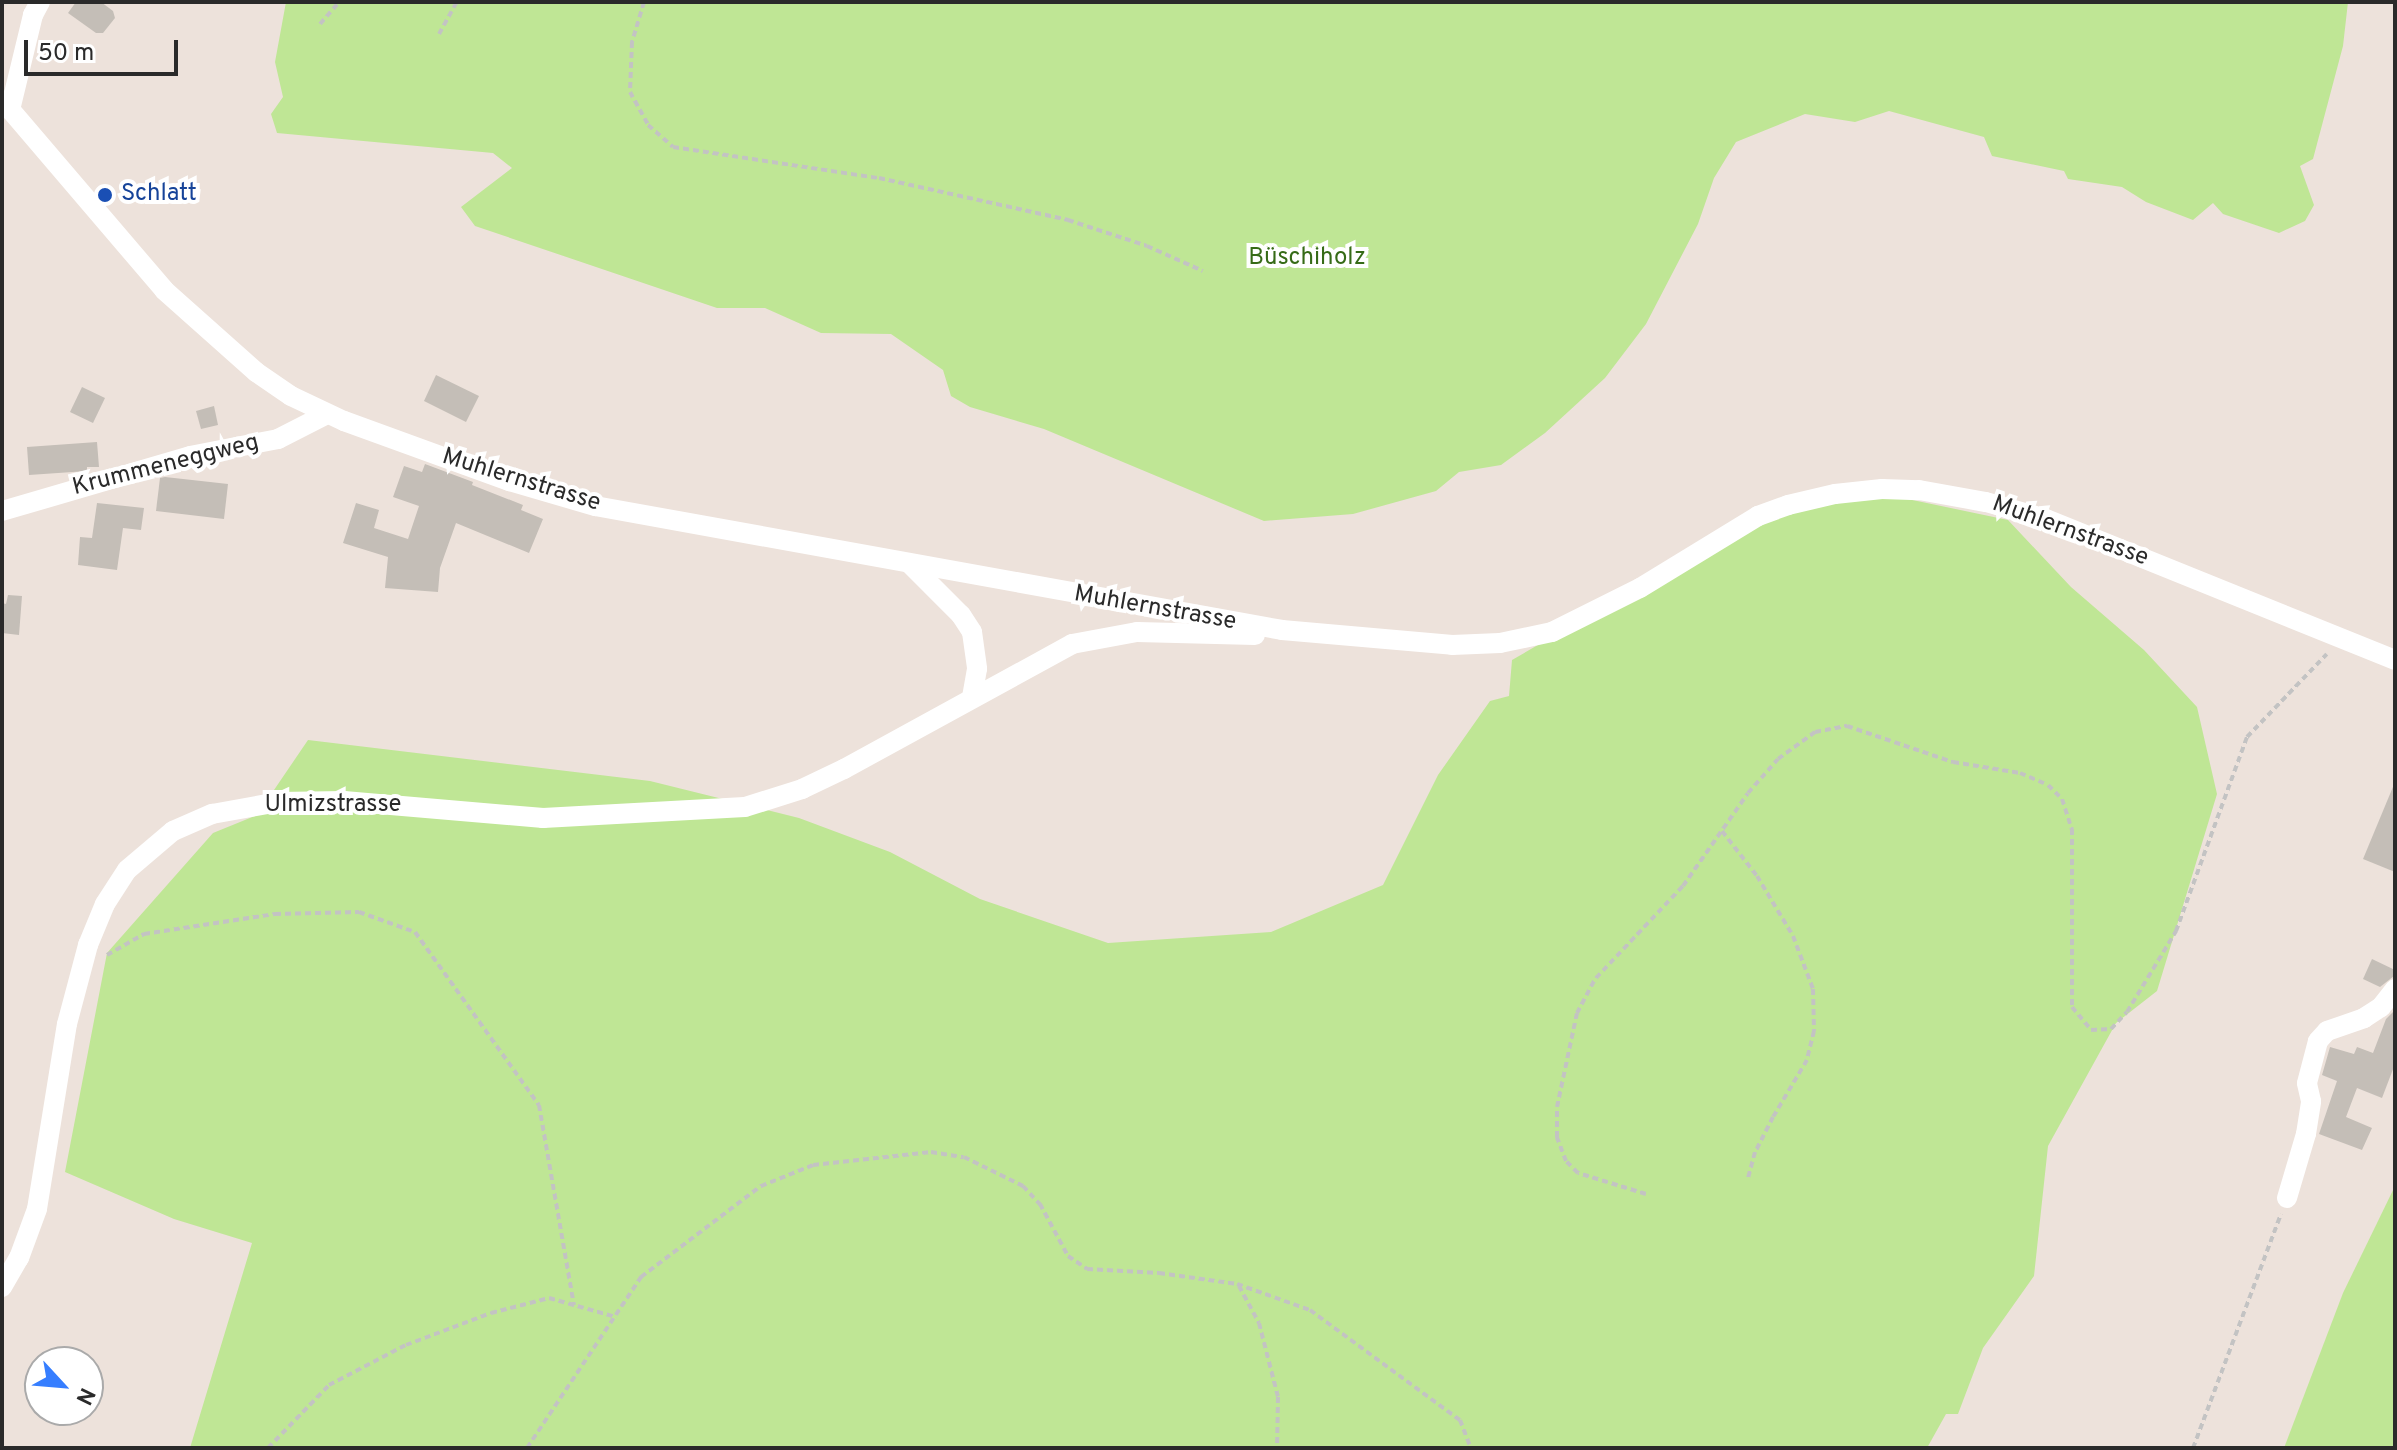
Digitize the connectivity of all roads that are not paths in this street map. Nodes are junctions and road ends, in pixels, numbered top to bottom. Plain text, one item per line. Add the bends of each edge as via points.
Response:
1 (40, 2) edge
2 (6, 105) edge
3 (327, 414) junction
4 (2, 511) edge
5 (911, 565) junction
6 (1282, 630) junction
7 (2395, 660) edge
8 (972, 698) junction
9 (2395, 989) edge
10 (2287, 1198) road end
11 (2, 1287) edge

1 - 2 street
2 - 3 street, Muhlernstrasse via 193,319 256,372
3 - 4 street, Krummeneggweg via 278,439 190,456
3 - 5 street, Muhlernstrasse via 509,481 595,506
5 - 6 street, Muhlernstrasse
5 - 8 street via 972,632 977,669
6 - 7 street, Muhlernstrasse via 1452,645 1535,637 1640,588 1758,516 1811,499 1882,489 1955,495 2017,509
6 - 8 street, Ulmizstrasse via 1255,635 1108,635 1072,644
8 - 11 street, Ulmizstrasse via 844,769 745,807 543,818 344,801 279,802 212,814 173,831 127,870 88,945 67,1024 37,1209
9 - 10 street via 2381,1007 2327,1031 2318,1041 2307,1083 2311,1101 2306,1134

